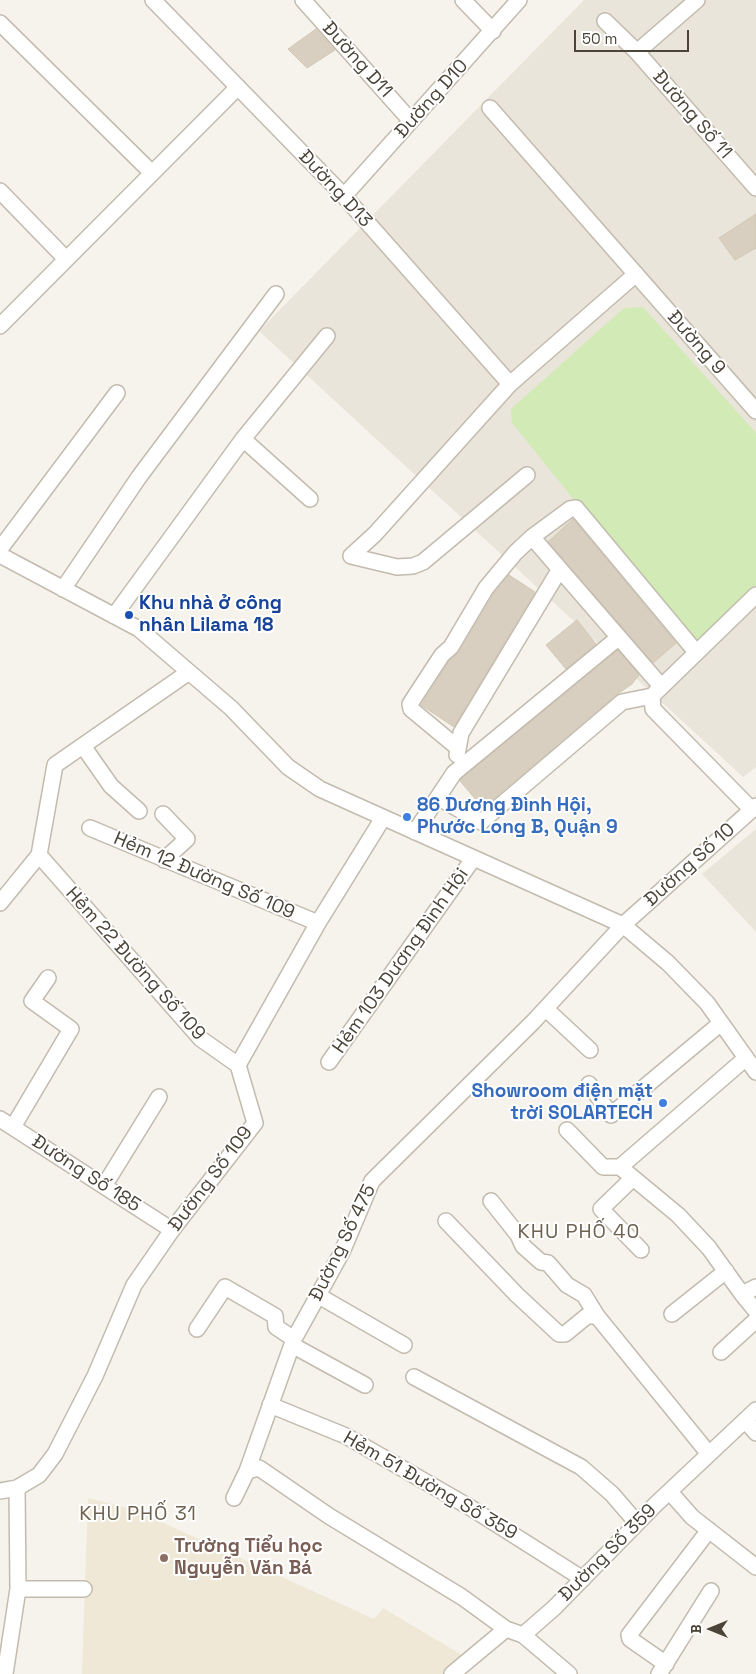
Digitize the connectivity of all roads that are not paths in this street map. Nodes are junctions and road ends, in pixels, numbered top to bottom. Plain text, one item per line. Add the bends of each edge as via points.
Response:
1 (153, 0) edge
2 (303, 0) edge
3 (463, 0) edge
4 (518, 0) edge
5 (697, 0) edge
6 (605, 21) dead end
7 (0, 23) edge
8 (493, 31) junction
9 (637, 52) junction
10 (238, 86) junction
11 (490, 108) dead end
12 (411, 121) junction
13 (152, 173) junction
14 (756, 188) edge
15 (0, 191) edge
16 (344, 196) junction
17 (66, 259) junction
18 (636, 274) junction
19 (276, 294) dead end
20 (0, 326) edge
21 (327, 336) dead end
22 (510, 384) junction
23 (116, 393) dead end
24 (756, 411) edge
25 (243, 439) junction
26 (527, 475) dead end
27 (310, 499) dead end
28 (532, 537) junction
29 (0, 549) edge
30 (0, 555) edge
31 (560, 569) junction
32 (63, 588) junction
33 (756, 596) edge
34 (114, 616) junction
35 (618, 638) junction
36 (696, 652) junction
37 (189, 672) junction
38 (657, 691) junction
39 (84, 746) junction
40 (458, 748) junction
41 (454, 773) junction
42 (439, 798) junction
43 (754, 808) edge
44 (139, 811) dead end
45 (163, 814) dead end
46 (383, 818) junction
47 (90, 828) dead end
48 (415, 832) junction
49 (39, 855) junction
50 (473, 859) junction
51 (164, 860) junction
52 (0, 904) edge
53 (318, 923) junction
54 (623, 925) junction
55 (48, 978) dead end
56 (546, 1009) junction
57 (721, 1023) junction
58 (590, 1050) dead end
59 (746, 1058) junction
60 (329, 1062) dead end
61 (238, 1065) junction
62 (756, 1072) edge
63 (589, 1084) dead end
64 (159, 1097) dead end
65 (0, 1119) edge
66 (13, 1127) junction
67 (567, 1130) dead end
68 (620, 1166) junction
69 (633, 1178) junction
70 (104, 1186) junction
71 (491, 1201) dead end
72 (446, 1221) dead end
73 (172, 1230) junction
74 (641, 1250) dead end
75 (726, 1271) junction
76 (756, 1287) edge
77 (742, 1294) junction
78 (319, 1296) junction
79 (756, 1311) edge
80 (672, 1314) dead end
81 (597, 1316) junction
82 (756, 1320) edge
83 (197, 1329) dead end
84 (293, 1342) junction
85 (404, 1345) dead end
86 (721, 1352) dead end
87 (414, 1377) dead end
88 (365, 1385) dead end
89 (270, 1405) junction
90 (750, 1415) edge
91 (756, 1433) edge
92 (709, 1454) junction
93 (247, 1471) junction
94 (17, 1488) junction
95 (0, 1491) edge
96 (670, 1492) junction
97 (234, 1498) dead end
98 (637, 1523) junction
99 (709, 1530) junction
100 (756, 1567) edge
101 (583, 1579) junction
102 (18, 1589) junction
103 (84, 1589) dead end
104 (711, 1591) dead end
105 (6, 1617) edge
106 (506, 1629) junction
107 (523, 1635) junction
108 (662, 1669) edge
109 (5, 1674) edge
110 (452, 1674) edge
111 (569, 1674) edge

1 - 10 street, Đường D13
2 - 12 street, Đường D11
3 - 8 street
4 - 8 street, Đường D10
5 - 9 street
6 - 9 street, Đường Số 11
7 - 13 street
8 - 12 street, Đường D10
9 - 14 street, Đường Số 11
10 - 13 street
10 - 16 street, Đường D13
11 - 18 street, Đường 9
12 - 16 street, Đường D10
13 - 17 street
15 - 17 street
16 - 22 street, Đường D13
17 - 20 street
18 - 22 street
18 - 24 street, Đường 9
19 - 32 street via 139,477
21 - 25 street
22 - 26 street via 375,534 351,556 397,567 423,562
23 - 29 street
25 - 27 street
25 - 34 street
28 - 31 street
28 - 36 street via 576,508
28 - 40 street via 486,588 451,647 442,655 410,704 411,709
30 - 32 street
31 - 35 street
31 - 40 street via 461,733
32 - 34 street
33 - 36 street
34 - 37 street via 139,629
35 - 38 street
35 - 41 street
36 - 38 street
37 - 39 street
37 - 46 street via 231,708 288,767 320,789
38 - 42 street via 622,702 481,822
38 - 43 street via 653,709
39 - 44 street via 112,786
39 - 49 street via 55,765
40 - 41 street
41 - 42 street
42 - 48 street
43 - 54 street, Đường Số 10
45 - 51 street via 186,838
46 - 48 street
46 - 53 street
47 - 51 street, Hẻm 12 Đường Số 109
48 - 50 street
49 - 52 street
49 - 61 street, Hẻm 22 Đường Số 109 via 201,1038
50 - 54 street
50 - 60 street, Hẻm 103 Dương Đình Hội
51 - 53 street, Hẻm 12 Đường Số 109
53 - 61 street
54 - 56 street, Đường Số 475
54 - 57 street via 668,962 707,1003
55 - 66 street via 32,1001 71,1030
56 - 58 street
56 - 78 street, Đường Số 475 via 372,1181
57 - 59 street
57 - 63 street via 611,1115
59 - 62 street
59 - 68 street
61 - 73 street, Đường Số 109 via 255,1123
64 - 70 street
65 - 66 street, Đường Số 185
66 - 70 street, Đường Số 185
67 - 68 street via 603,1167
68 - 69 street
69 - 74 street via 602,1209
69 - 75 street via 678,1215
70 - 73 street, Đường Số 185
71 - 81 street via 523,1246 541,1262 548,1263 567,1285 584,1295
72 - 81 street via 559,1334 565,1334 587,1316
73 - 94 street, Đường Số 109 via 134,1285 95,1376 55,1454 39,1475
75 - 77 street
75 - 80 street
76 - 77 street
77 - 79 street
78 - 84 street, Đường Số 475
78 - 85 street
81 - 92 street
82 - 86 street
83 - 84 street via 225,1287 275,1316 276,1327
84 - 88 street
84 - 89 street, Đường Số 475
87 - 98 street via 581,1467 612,1494
89 - 93 street, Đường Số 475
89 - 101 street, Hẻm 51 Đường Số 359 via 346,1436 471,1508
90 - 91 street
90 - 92 street, Đường Số 359
92 - 96 street, Đường Số 359
93 - 97 street, Đường Số 475
93 - 106 street via 259,1468 329,1516 462,1597
94 - 95 street, Đường Số 109
94 - 102 street
96 - 98 street, Đường Số 359
96 - 99 street via 692,1517
98 - 101 street, Đường Số 359
99 - 100 street
99 - 108 street via 629,1635
101 - 107 street, Đường Số 359
102 - 103 street
102 - 105 street
104 - 108 street
105 - 109 street
106 - 107 street
106 - 110 street
107 - 111 street

